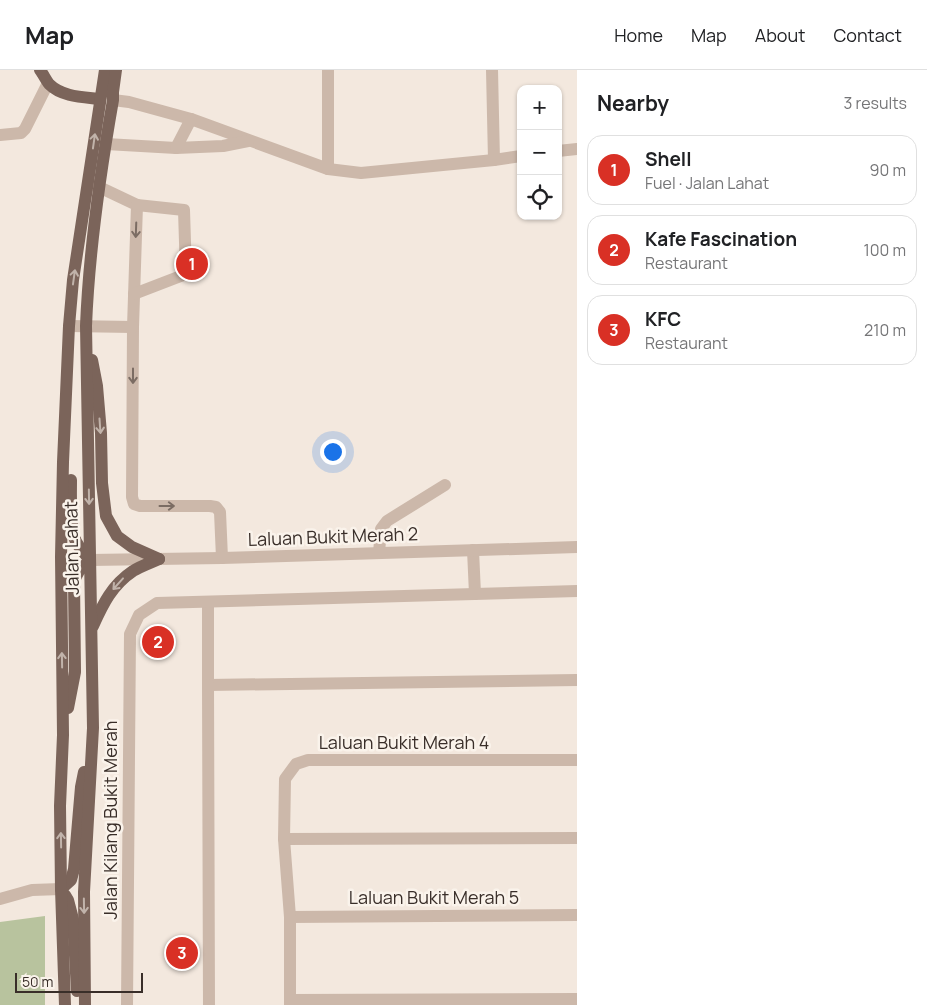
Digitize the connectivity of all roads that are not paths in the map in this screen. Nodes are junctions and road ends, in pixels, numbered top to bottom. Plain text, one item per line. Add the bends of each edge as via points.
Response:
1 (40, 70) edge
2 (105, 70) edge
3 (116, 70) edge
4 (328, 70) edge
5 (492, 70) edge
6 (48, 84) junction
7 (109, 100) junction
8 (191, 119) junction
9 (0, 135) edge
10 (250, 140) junction
11 (106, 144) junction
12 (176, 148) junction
13 (577, 149) edge
14 (562, 151) edge
15 (517, 157) edge
16 (494, 160) junction
17 (328, 169) junction
18 (94, 186) junction
19 (136, 205) junction
20 (134, 294) junction
21 (68, 326) junction
22 (86, 326) junction
23 (133, 327) junction
24 (67, 370) junction
25 (445, 484) dead end
26 (577, 547) edge
27 (473, 550) junction
28 (379, 553) junction
29 (222, 558) junction
30 (159, 559) junction
31 (90, 560) junction
32 (577, 591) edge
33 (475, 594) junction
34 (208, 602) junction
35 (92, 629) junction
36 (577, 680) edge
37 (208, 685) junction
38 (94, 728) junction
39 (63, 735) junction
40 (577, 760) edge
41 (577, 838) edge
42 (284, 839) junction
43 (61, 889) junction
44 (0, 899) edge
45 (577, 915) edge
46 (290, 917) junction
47 (577, 999) edge
48 (290, 1003) edge
49 (65, 1005) edge
50 (78, 1005) edge
51 (84, 1005) edge
52 (127, 1005) edge
53 (209, 1005) edge

1 - 6 main road
2 - 7 main road
3 - 7 main road
4 - 17 street
5 - 16 street
6 - 7 main road via 62,93
6 - 9 street via 25,129 21,133
7 - 8 street via 130,102
7 - 11 main road, Jalan Lahat
18 -> 7 main road, Jalan Lahat
8 - 10 street
8 - 12 street
10 - 12 street via 224,146
10 - 17 street
11 - 12 street
11 - 18 main road, Jalan Lahat
13 - 14 street
15 - 16 street
16 - 17 street via 361,173
18 - 19 street
21 -> 18 main road, Jalan Lahat via 73,280
18 - 22 main road, Jalan Lahat
19 -> 20 street
19 - 20 street via 184,210 186,274
20 - 23 street
21 - 22 street
21 - 24 main road, Jalan Lahat
22 - 23 street
22 -> 30 main road via 97,386 106,516 117,536 132,548
22 -> 31 main road, Jalan Lahat
23 -> 29 street via 134,504 216,507 220,512
24 - 31 main road via 72,521 74,537
39 -> 24 main road, Jalan Lahat via 61,557
25 - 28 street via 387,522 381,529
26 - 27 street, Laluan Bukit Merah 2
27 - 28 street, Laluan Bukit Merah 2
27 - 33 street
28 - 29 street, Laluan Bukit Merah 2
29 - 30 street, Laluan Bukit Merah 2
30 - 31 street, Laluan Bukit Merah 2
30 -> 35 main road via 134,570 120,581 105,600
31 - 35 main road, Jalan Lahat
31 - 39 main road via 74,580 75,672
32 - 33 street
33 - 34 street
34 - 37 street
34 - 52 street, Jalan Kilang Bukit Merah via 158,603 139,615 130,634
35 - 38 main road, Jalan Lahat
36 - 37 street
37 - 53 street
38 - 43 main road via 81,787 74,870 71,880
38 -> 51 main road, Jalan Lahat via 84,892
43 -> 39 main road, Jalan Lahat
40 - 42 street, Laluan Bukit Merah 4 via 308,760 296,764 286,779
41 - 42 street
42 - 46 street, Laluan Bukit Merah 4
43 - 44 street via 32,890
43 - 49 main road, Jalan Lahat
43 - 50 main road via 73,919
45 - 46 street, Laluan Bukit Merah 5
46 - 48 street, Laluan Bukit Merah 4
47 - 48 street

